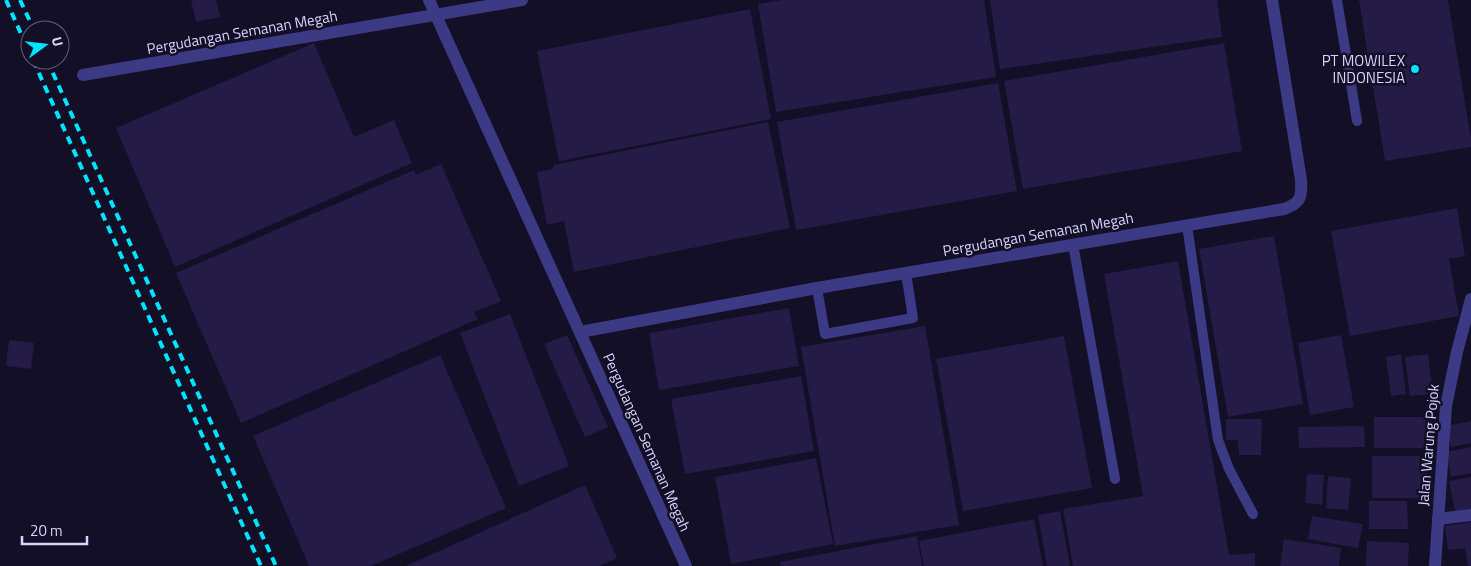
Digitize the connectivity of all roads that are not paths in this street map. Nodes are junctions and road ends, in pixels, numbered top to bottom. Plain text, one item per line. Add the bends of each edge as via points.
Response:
1 (430, 0) edge
2 (522, 0) edge
3 (1272, 0) edge
4 (1336, 0) edge
5 (436, 15) junction
6 (83, 75) dead end
7 (1358, 121) dead end
8 (1187, 225) junction
9 (1073, 244) junction
10 (906, 272) junction
11 (817, 288) junction
12 (1471, 299) edge
13 (580, 332) junction
14 (1115, 479) dead end
15 (1253, 514) dead end
16 (1471, 515) edge
17 (1438, 519) junction
18 (686, 566) edge
19 (1435, 566) edge

1 - 5 street, Pergudangan Semanan Megah
2 - 5 street, Pergudangan Semanan Megah
3 - 8 street, Pergudangan Semanan Megah via 1301,180 1299,200 1284,209
4 - 7 lane
5 - 6 street, Pergudangan Semanan Megah
5 - 13 street, Pergudangan Semanan Megah
8 - 9 street, Pergudangan Semanan Megah
8 - 15 lane via 1218,440
9 - 10 street, Pergudangan Semanan Megah
9 - 14 lane
10 - 11 street, Pergudangan Semanan Megah
10 - 11 lane via 913,318 825,334
11 - 13 street, Pergudangan Semanan Megah
12 - 17 street, Jalan Warung Pojok via 1446,406
13 - 18 street, Pergudangan Semanan Megah
16 - 17 street
17 - 19 street, Jalan Warung Pojok

